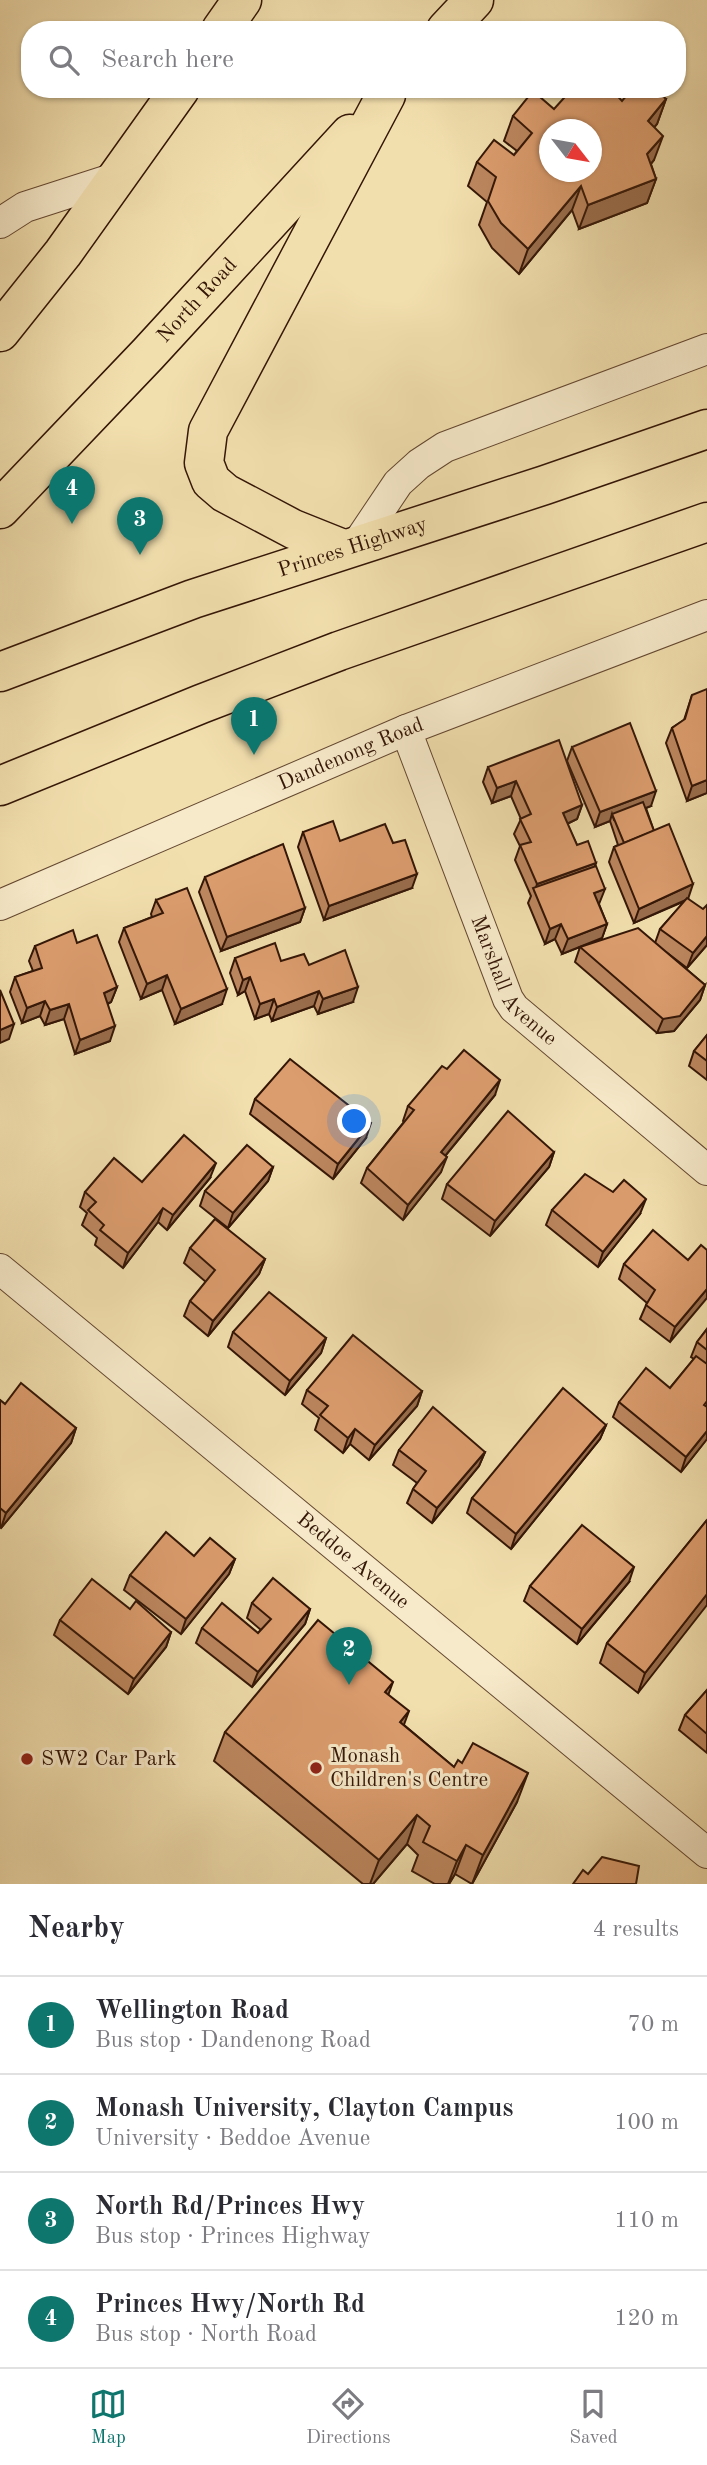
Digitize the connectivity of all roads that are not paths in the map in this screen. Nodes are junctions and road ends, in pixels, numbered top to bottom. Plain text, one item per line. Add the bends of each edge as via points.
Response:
1 (242, 0) edge
2 (474, 0) edge
3 (228, 21) edge
4 (454, 21) edge
5 (174, 98) edge
6 (383, 98) edge
7 (386, 98) edge
8 (118, 177) junction
9 (0, 223) edge
10 (0, 332) edge
11 (707, 349) edge
12 (707, 429) edge
13 (0, 509) edge
14 (707, 522) edge
15 (350, 547) junction
16 (707, 615) edge
17 (0, 672) edge
18 (406, 730) junction
19 (75, 756) junction
20 (0, 786) edge
21 (0, 807) edge
22 (0, 905) edge
23 (707, 1170) edge
24 (0, 1269) edge
25 (707, 1853) edge

1 - 3 highway
2 - 4 highway
5 - 8 highway
6 - 13 highway, North Road
7 - 15 highway via 208,431 204,463 211,481 225,494 293,529
8 - 9 street via 25,207
8 - 10 highway
11 - 15 street via 445,447 398,483
12 - 15 highway, Princes Highway
14 - 19 highway via 423,620
15 - 17 highway, Princes Highway via 193,599
16 - 18 street, Dandenong Road
18 - 22 street, Dandenong Road
18 - 23 street, Marshall Avenue via 514,1008
19 - 20 highway
19 - 21 highway
24 - 25 street, Beddoe Avenue

